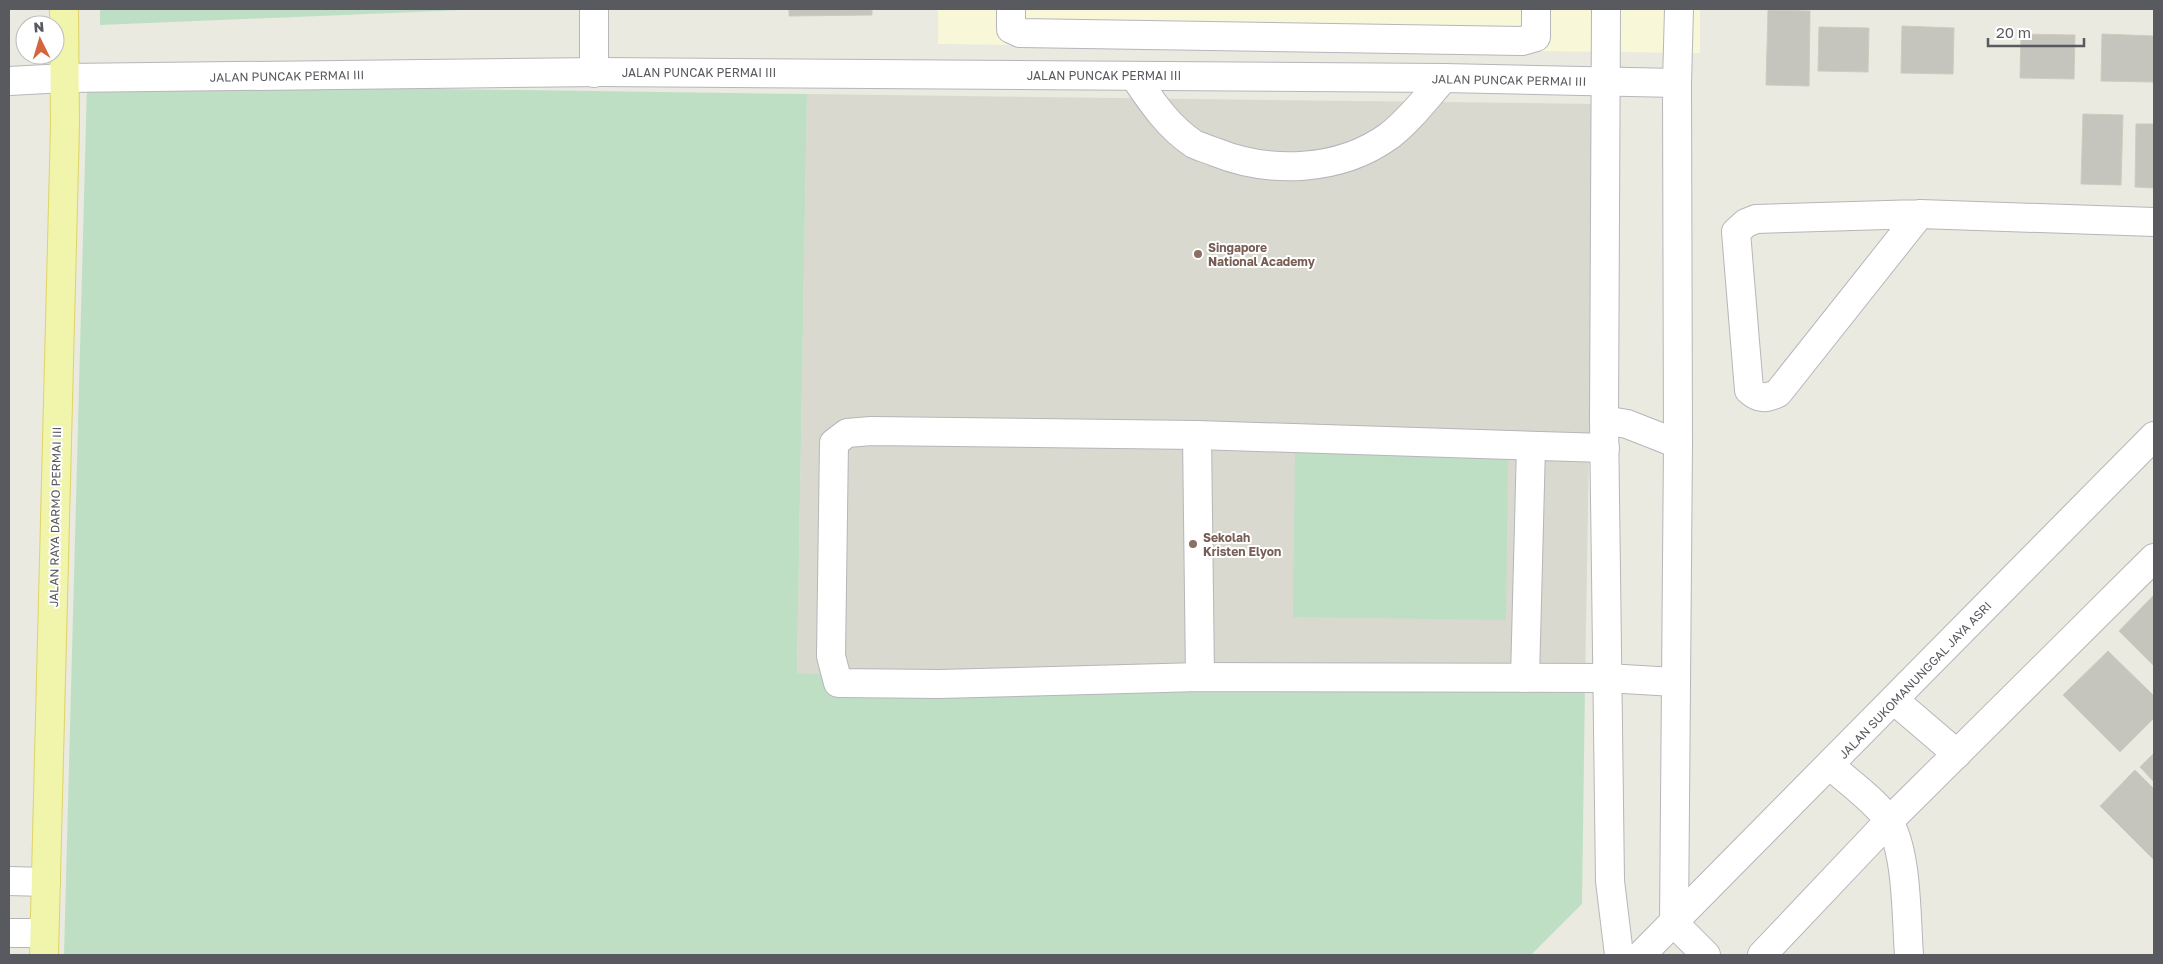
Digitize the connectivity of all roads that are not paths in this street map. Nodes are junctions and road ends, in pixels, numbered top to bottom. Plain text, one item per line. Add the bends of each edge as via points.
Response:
1 (64, 9) edge
2 (594, 9) edge
3 (1011, 9) edge
4 (1536, 9) edge
5 (1606, 9) edge
6 (1679, 9) edge
7 (588, 72) junction
8 (1134, 76) junction
9 (65, 78) junction
10 (1444, 78) junction
11 (9, 81) edge
12 (1605, 81) junction
13 (1676, 84) junction
14 (1920, 214) junction
15 (2154, 222) edge
16 (1604, 420) junction
17 (1197, 435) junction
18 (2154, 436) edge
19 (1678, 444) junction
20 (1531, 446) junction
21 (1604, 448) junction
22 (2154, 558) edge
23 (1200, 677) junction
24 (1525, 678) junction
25 (1606, 678) junction
26 (1675, 682) junction
27 (1894, 700) junction
28 (1957, 754) junction
29 (1830, 765) junction
30 (1889, 821) junction
31 (9, 881) edge
32 (46, 882) junction
33 (1674, 923) junction
34 (9, 933) edge
35 (44, 944) edge
36 (1619, 955) edge
37 (1641, 955) edge
38 (1706, 955) edge
39 (1762, 955) edge
40 (1909, 955) edge

1 - 9 main road, JALAN RAYA DARMO PERMAI III
2 - 7 street
3 - 4 street via 1011,28 1020,33 1522,41 1536,37
5 - 12 street
6 - 13 street
7 - 8 street, JALAN PUNCAK PERMAI III
7 - 9 street, JALAN PUNCAK PERMAI III
8 - 10 street, JALAN PUNCAK PERMAI III
8 - 10 street via 1154,106 1194,144 1236,161 1283,168 1351,156 1388,136 1413,114
9 - 11 street, JALAN PUNCAK PERMAI III
9 - 32 main road, JALAN RAYA DARMO PERMAI III
10 - 12 street, JALAN PUNCAK PERMAI III
12 - 13 street, JALAN PUNCAK PERMAI III
12 - 16 street
13 - 19 street
14 - 14 street via 1756,219 1736,232 1749,390 1755,396 1762,398 1778,393
14 - 15 street
16 - 19 street via 1627,424
16 - 21 street
17 - 20 street
17 - 23 street
17 - 23 street via 847,433 834,443 831,656 838,683 939,684
18 - 27 street, JALAN SUKOMANUNGGAL JAYA ASRI
19 - 26 street
20 - 21 street
20 - 24 street
21 - 25 street
22 - 28 street
23 - 24 street
24 - 25 street
25 - 26 street
25 - 36 street via 1610,881
26 - 33 street
27 - 28 street
27 - 29 street, JALAN SUKOMANUNGGAL JAYA ASRI
28 - 30 street
29 - 30 street
29 - 33 street, JALAN SUKOMANUNGGAL JAYA ASRI
30 - 39 street
30 - 40 street via 1902,864
31 - 32 street
32 - 35 main road, JALAN RAYA DARMO PERMAI III
33 - 37 street, JALAN SUKOMANUNGGAL JAYA ASRI
33 - 38 street
34 - 35 street

